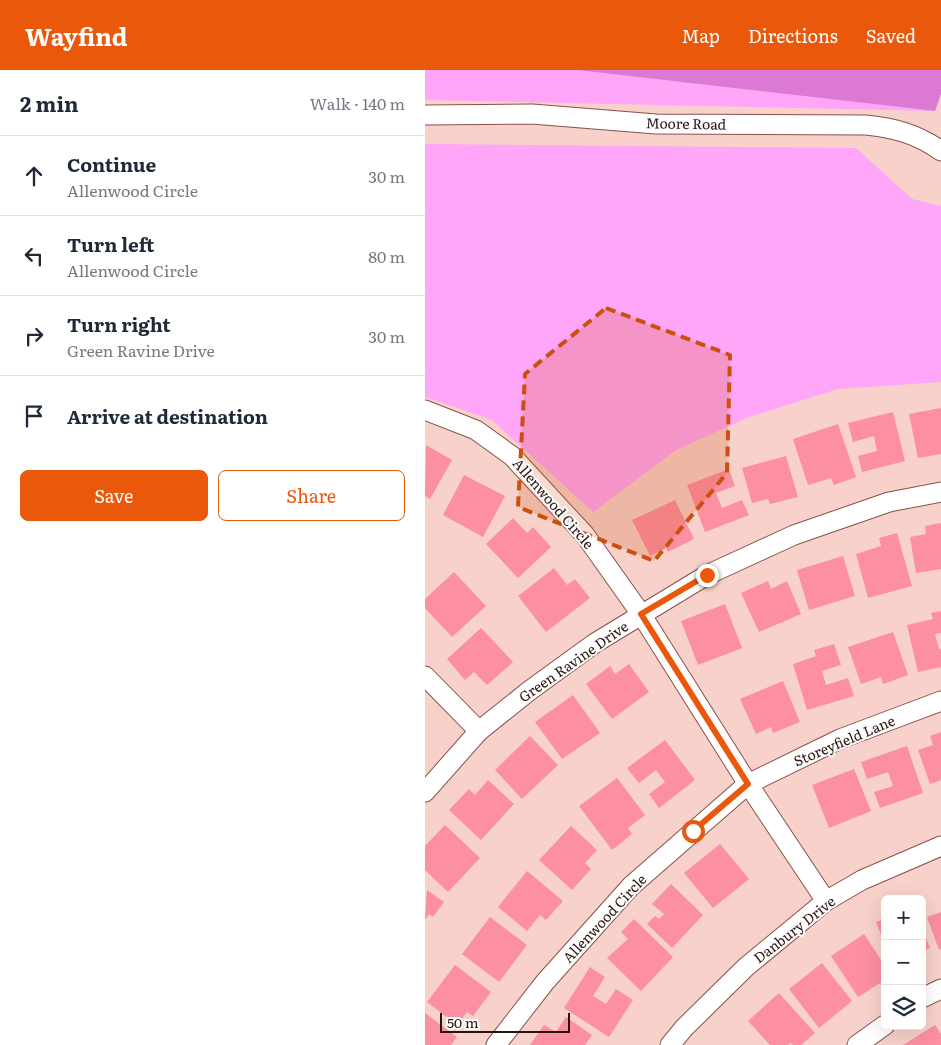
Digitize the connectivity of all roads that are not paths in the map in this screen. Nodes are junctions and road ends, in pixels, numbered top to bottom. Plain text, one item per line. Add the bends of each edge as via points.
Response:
1 (425, 115) edge
2 (941, 151) edge
3 (425, 410) edge
4 (941, 492) edge
5 (641, 614) junction
6 (425, 676) edge
7 (941, 701) edge
8 (479, 731) junction
9 (748, 784) junction
10 (425, 792) edge
11 (941, 846) edge
12 (826, 901) junction
13 (941, 989) edge
14 (926, 996) edge
15 (881, 1028) edge
16 (496, 1045) edge
17 (670, 1045) edge
18 (857, 1045) edge

1 - 2 street, Moore Road via 532,114 656,124 866,125 897,128 923,138
3 - 5 street, Allenwood Circle via 476,430 512,456 585,536
4 - 5 street, Green Ravine Drive via 889,502 794,535 707,575
5 - 8 street, Green Ravine Drive via 587,648
5 - 9 street, Allenwood Circle
6 - 8 street
7 - 9 street, Storeyfield Lane via 840,739
8 - 10 street, Green Ravine Drive
9 - 12 street, Allenwood Circle
9 - 16 street, Allenwood Circle via 631,886 545,982
11 - 12 street, Danbury Drive via 862,880
12 - 17 street, Danbury Drive via 746,967
13 - 14 street
15 - 18 street

